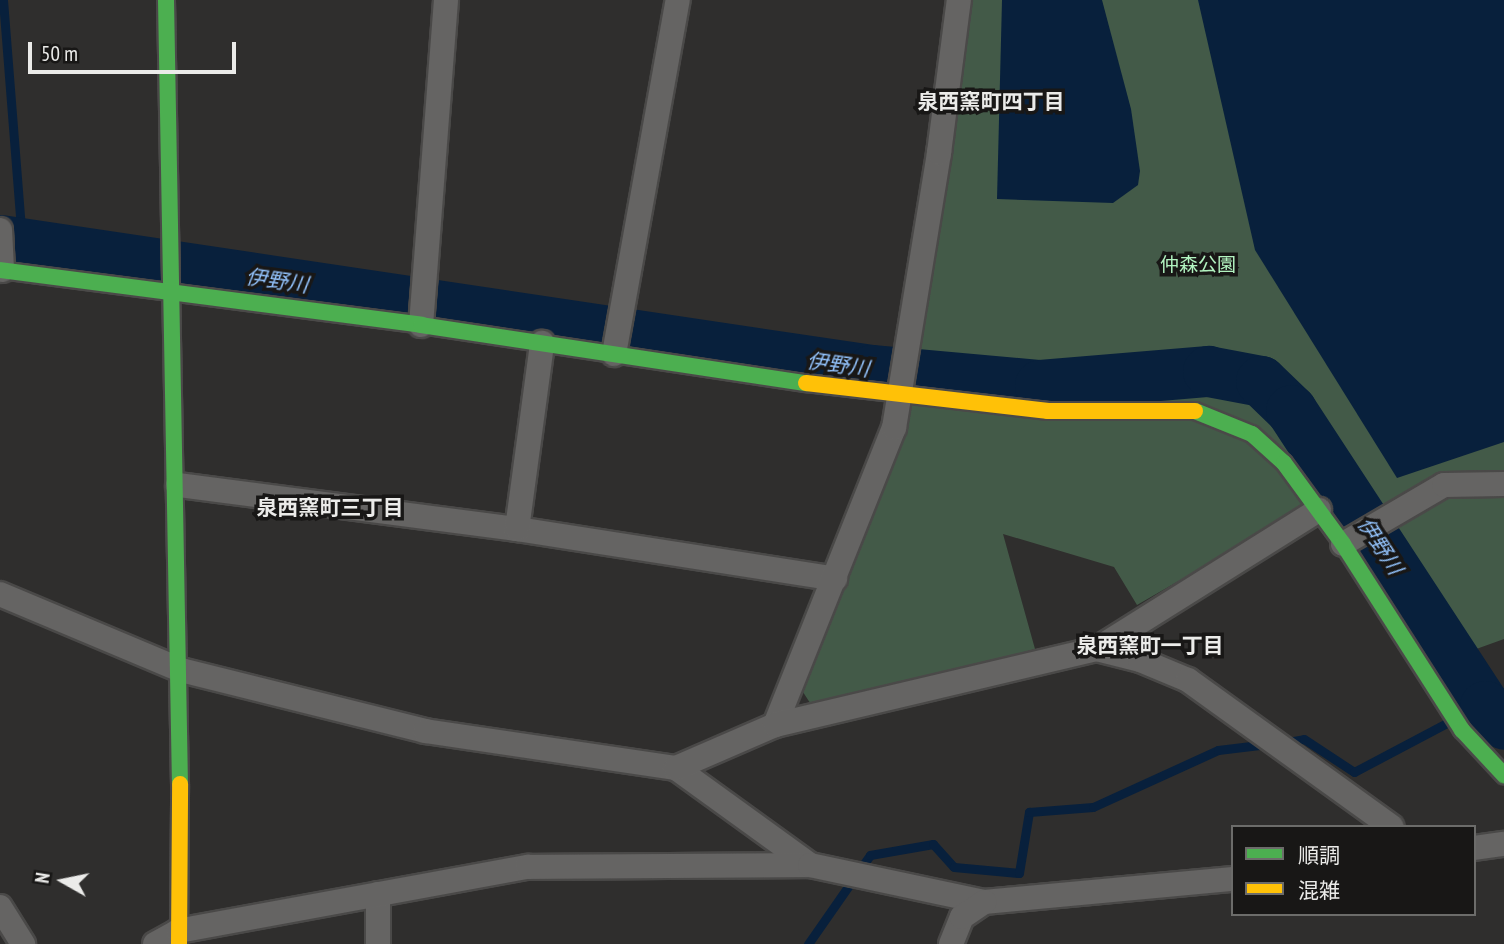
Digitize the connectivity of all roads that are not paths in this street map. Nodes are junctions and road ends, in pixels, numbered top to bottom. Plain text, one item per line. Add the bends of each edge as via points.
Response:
1 (166, 0) edge
2 (446, 0) edge
3 (678, 0) edge
4 (959, 0) edge
5 (0, 230) edge
6 (1, 270) edge
7 (172, 294) junction
8 (421, 326) junction
9 (542, 343) junction
10 (614, 354) junction
11 (899, 397) junction
12 (1504, 484) edge
13 (178, 485) junction
14 (1319, 510) junction
15 (517, 529) junction
16 (1343, 544) junction
17 (835, 579) junction
18 (1, 592) edge
19 (1097, 649) junction
20 (181, 670) junction
21 (775, 725) junction
22 (676, 768) junction
23 (1504, 775) edge
24 (1389, 825) edge
25 (1504, 844) edge
26 (1476, 848) edge
27 (810, 865) junction
28 (1231, 879) edge
29 (378, 894) junction
30 (984, 902) junction
31 (0, 907) edge
32 (178, 937) edge
33 (23, 944) edge
34 (155, 944) edge
35 (378, 944) edge
36 (951, 944) edge

1 - 7 street
2 - 8 street
3 - 10 street
4 - 11 street
5 - 6 street
6 - 7 street
7 - 8 street
7 - 13 street
8 - 9 street
9 - 10 street
9 - 15 street
10 - 11 street
11 - 14 street via 1048,411 1194,411 1252,434 1284,463
11 - 17 street via 894,428
12 - 16 street via 1444,485
13 - 15 street
13 - 20 street
14 - 16 street
14 - 19 street
15 - 17 street
16 - 23 street via 1462,730
17 - 21 street
18 - 20 street via 51,619
19 - 21 street
19 - 24 street via 1188,680
20 - 22 street via 425,731
20 - 32 street
21 - 22 street
22 - 27 street
25 - 26 street
27 - 29 street via 528,867
27 - 30 street
28 - 30 street
29 - 32 street
29 - 35 street
30 - 36 street via 962,917
31 - 33 street
32 - 34 street

